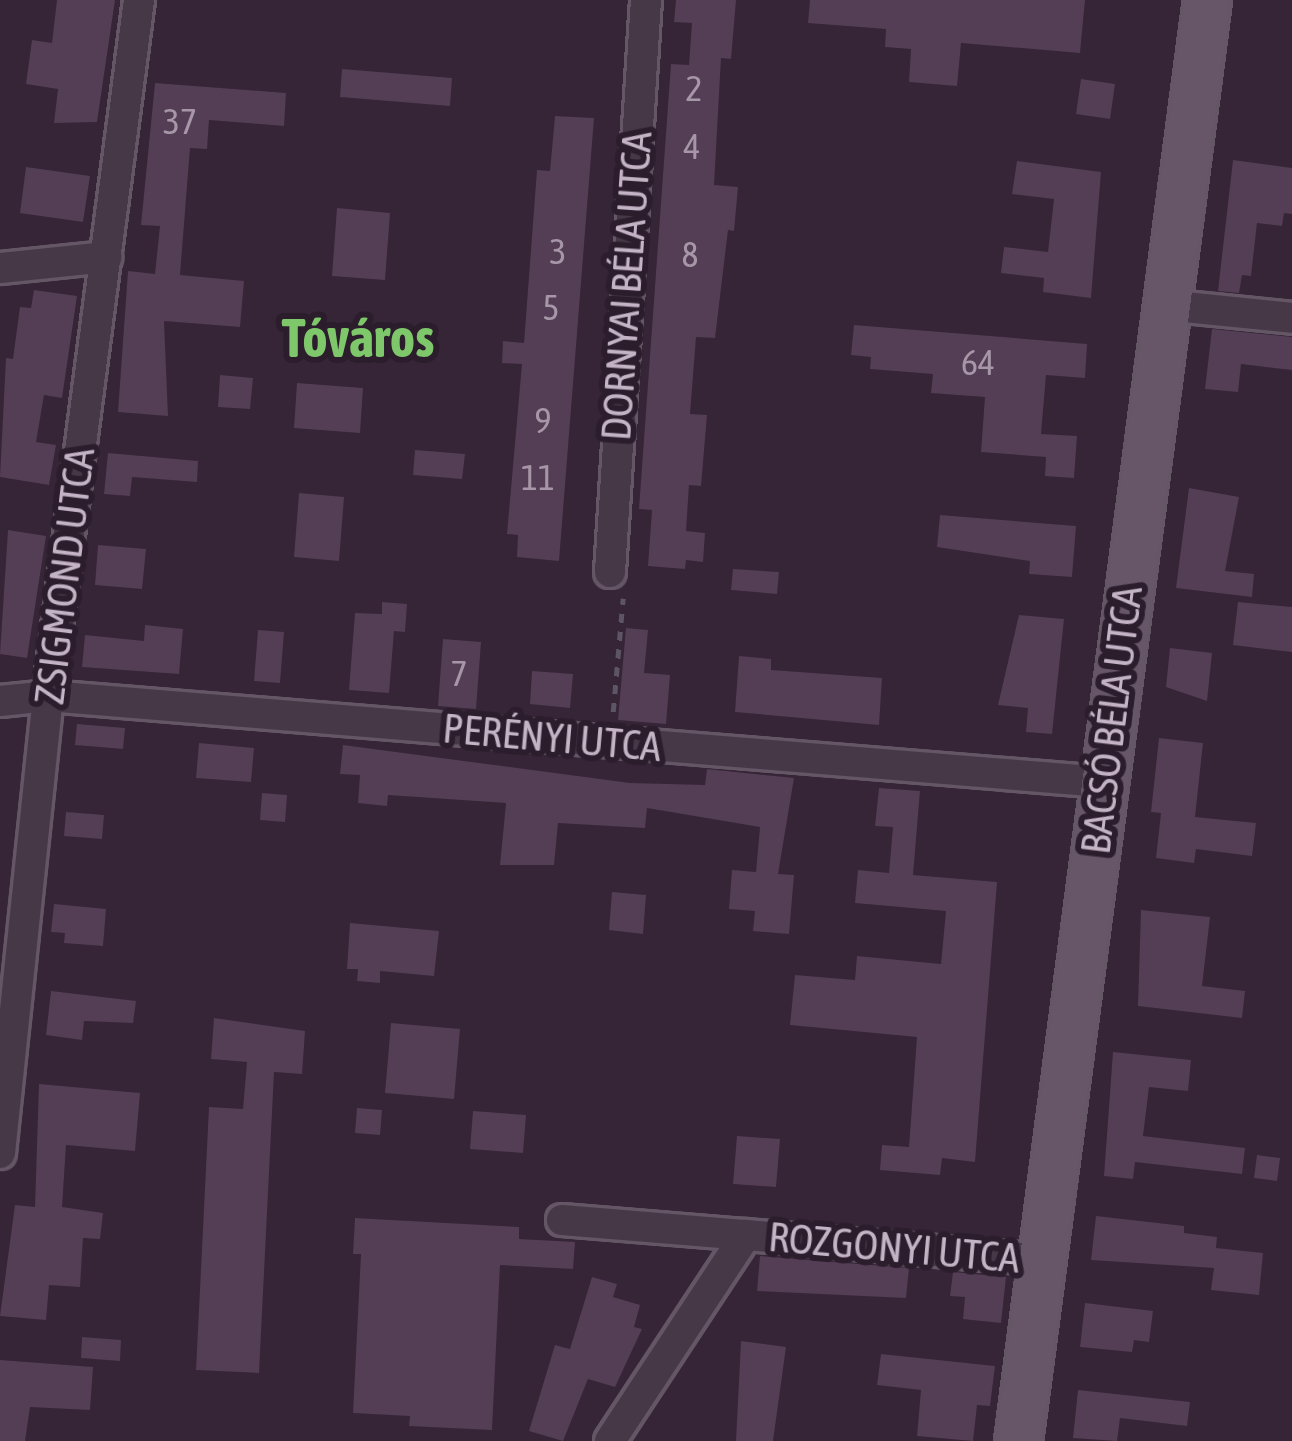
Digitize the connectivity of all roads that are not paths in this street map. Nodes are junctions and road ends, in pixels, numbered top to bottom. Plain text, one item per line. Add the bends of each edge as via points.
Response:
1 (140, 0) edge
2 (646, 0) edge
3 (1207, 0) edge
4 (106, 257) junction
5 (0, 268) edge
6 (1165, 305) junction
7 (1292, 318) edge
8 (610, 572) road end
9 (48, 696) junction
10 (0, 701) edge
11 (1103, 782) junction
12 (0, 1153) edge
13 (562, 1220) dead end
14 (746, 1235) junction
15 (1041, 1260) junction
16 (610, 1441) edge
17 (1018, 1441) edge

1 - 4 street, ZSIGMOND UTCA
2 - 8 street, DORNYAI BÉLA UTCA
3 - 6 main road, BACSÓ BÉLA UTCA
4 - 5 street
4 - 9 street, ZSIGMOND UTCA
6 - 7 street
6 - 11 main road, BACSÓ BÉLA UTCA
9 - 10 street, PERÉNYI UTCA
9 - 11 street, PERÉNYI UTCA
9 - 12 street, ZSIGMOND UTCA
11 - 15 main road, BACSÓ BÉLA UTCA
13 - 14 street, ROZGONYI UTCA
14 - 15 street, ROZGONYI UTCA
14 - 16 street, ROZGONYI UTCA
15 - 17 main road, BACSÓ BÉLA UTCA

